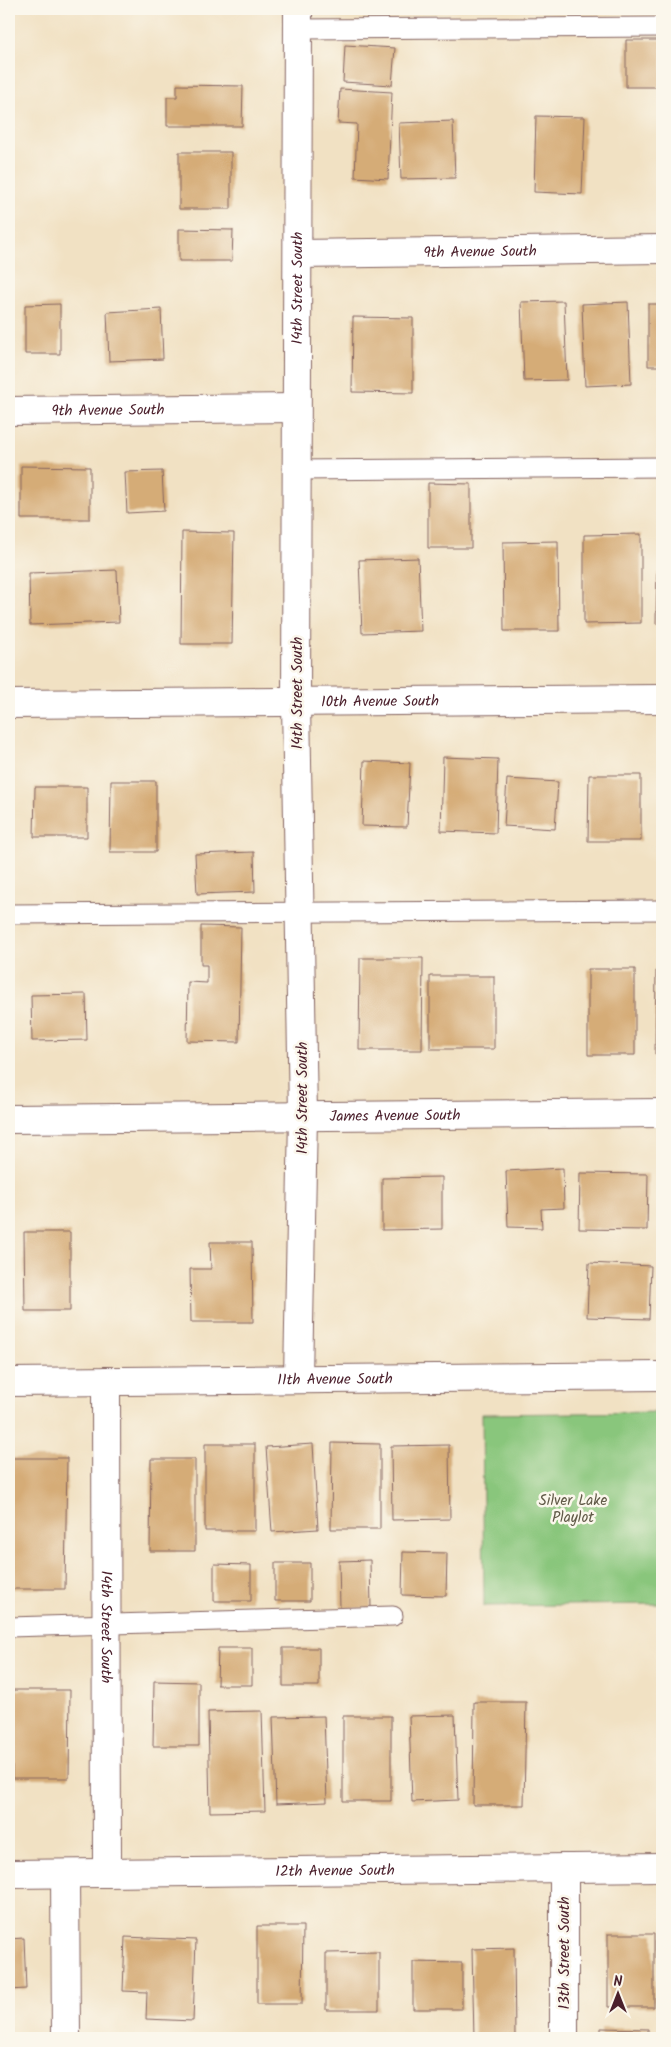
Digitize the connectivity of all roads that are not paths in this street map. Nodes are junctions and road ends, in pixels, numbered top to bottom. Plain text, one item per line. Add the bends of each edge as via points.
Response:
1 (298, 19) edge
2 (662, 27) edge
3 (662, 249) edge
4 (298, 254) junction
5 (296, 408) junction
6 (9, 412) edge
7 (662, 467) edge
8 (296, 470) junction
9 (662, 699) edge
10 (296, 703) junction
11 (9, 704) edge
12 (662, 910) edge
13 (300, 913) junction
14 (9, 914) edge
15 (662, 1113) edge
16 (303, 1116) junction
17 (9, 1119) edge
18 (662, 1376) edge
19 (298, 1378) junction
20 (106, 1381) junction
21 (9, 1382) edge
22 (393, 1616) dead end
23 (108, 1626) junction
24 (9, 1627) edge
25 (662, 1867) edge
26 (564, 1868) junction
27 (107, 1873) junction
28 (9, 1874) edge
29 (65, 1874) junction
30 (66, 2038) edge
31 (564, 2038) edge

1 - 2 lane
1 - 4 street, 14th Street South
3 - 4 street, 9th Avenue South
4 - 5 street, 14th Street South
5 - 6 street, 9th Avenue South
5 - 8 street, 14th Street South
7 - 8 lane
8 - 10 street, 14th Street South
9 - 10 street, 10th Avenue South
10 - 11 street, 10th Avenue South
10 - 13 street, 14th Street South
12 - 13 lane
13 - 14 lane
13 - 16 street, 14th Street South
15 - 16 street, James Avenue South
16 - 17 street, James Avenue South
16 - 19 street, 14th Street South
18 - 19 street, 11th Avenue South
19 - 20 street, 11th Avenue South
20 - 21 street, 11th Avenue South
20 - 23 street, 14th Street South
22 - 23 lane
23 - 24 lane
23 - 27 street, 14th Street South
25 - 26 street, 12th Avenue South
26 - 27 street, 12th Avenue South
26 - 31 street, 13th Street South
27 - 29 street, 12th Avenue South
28 - 29 street, 12th Avenue South
29 - 30 street

